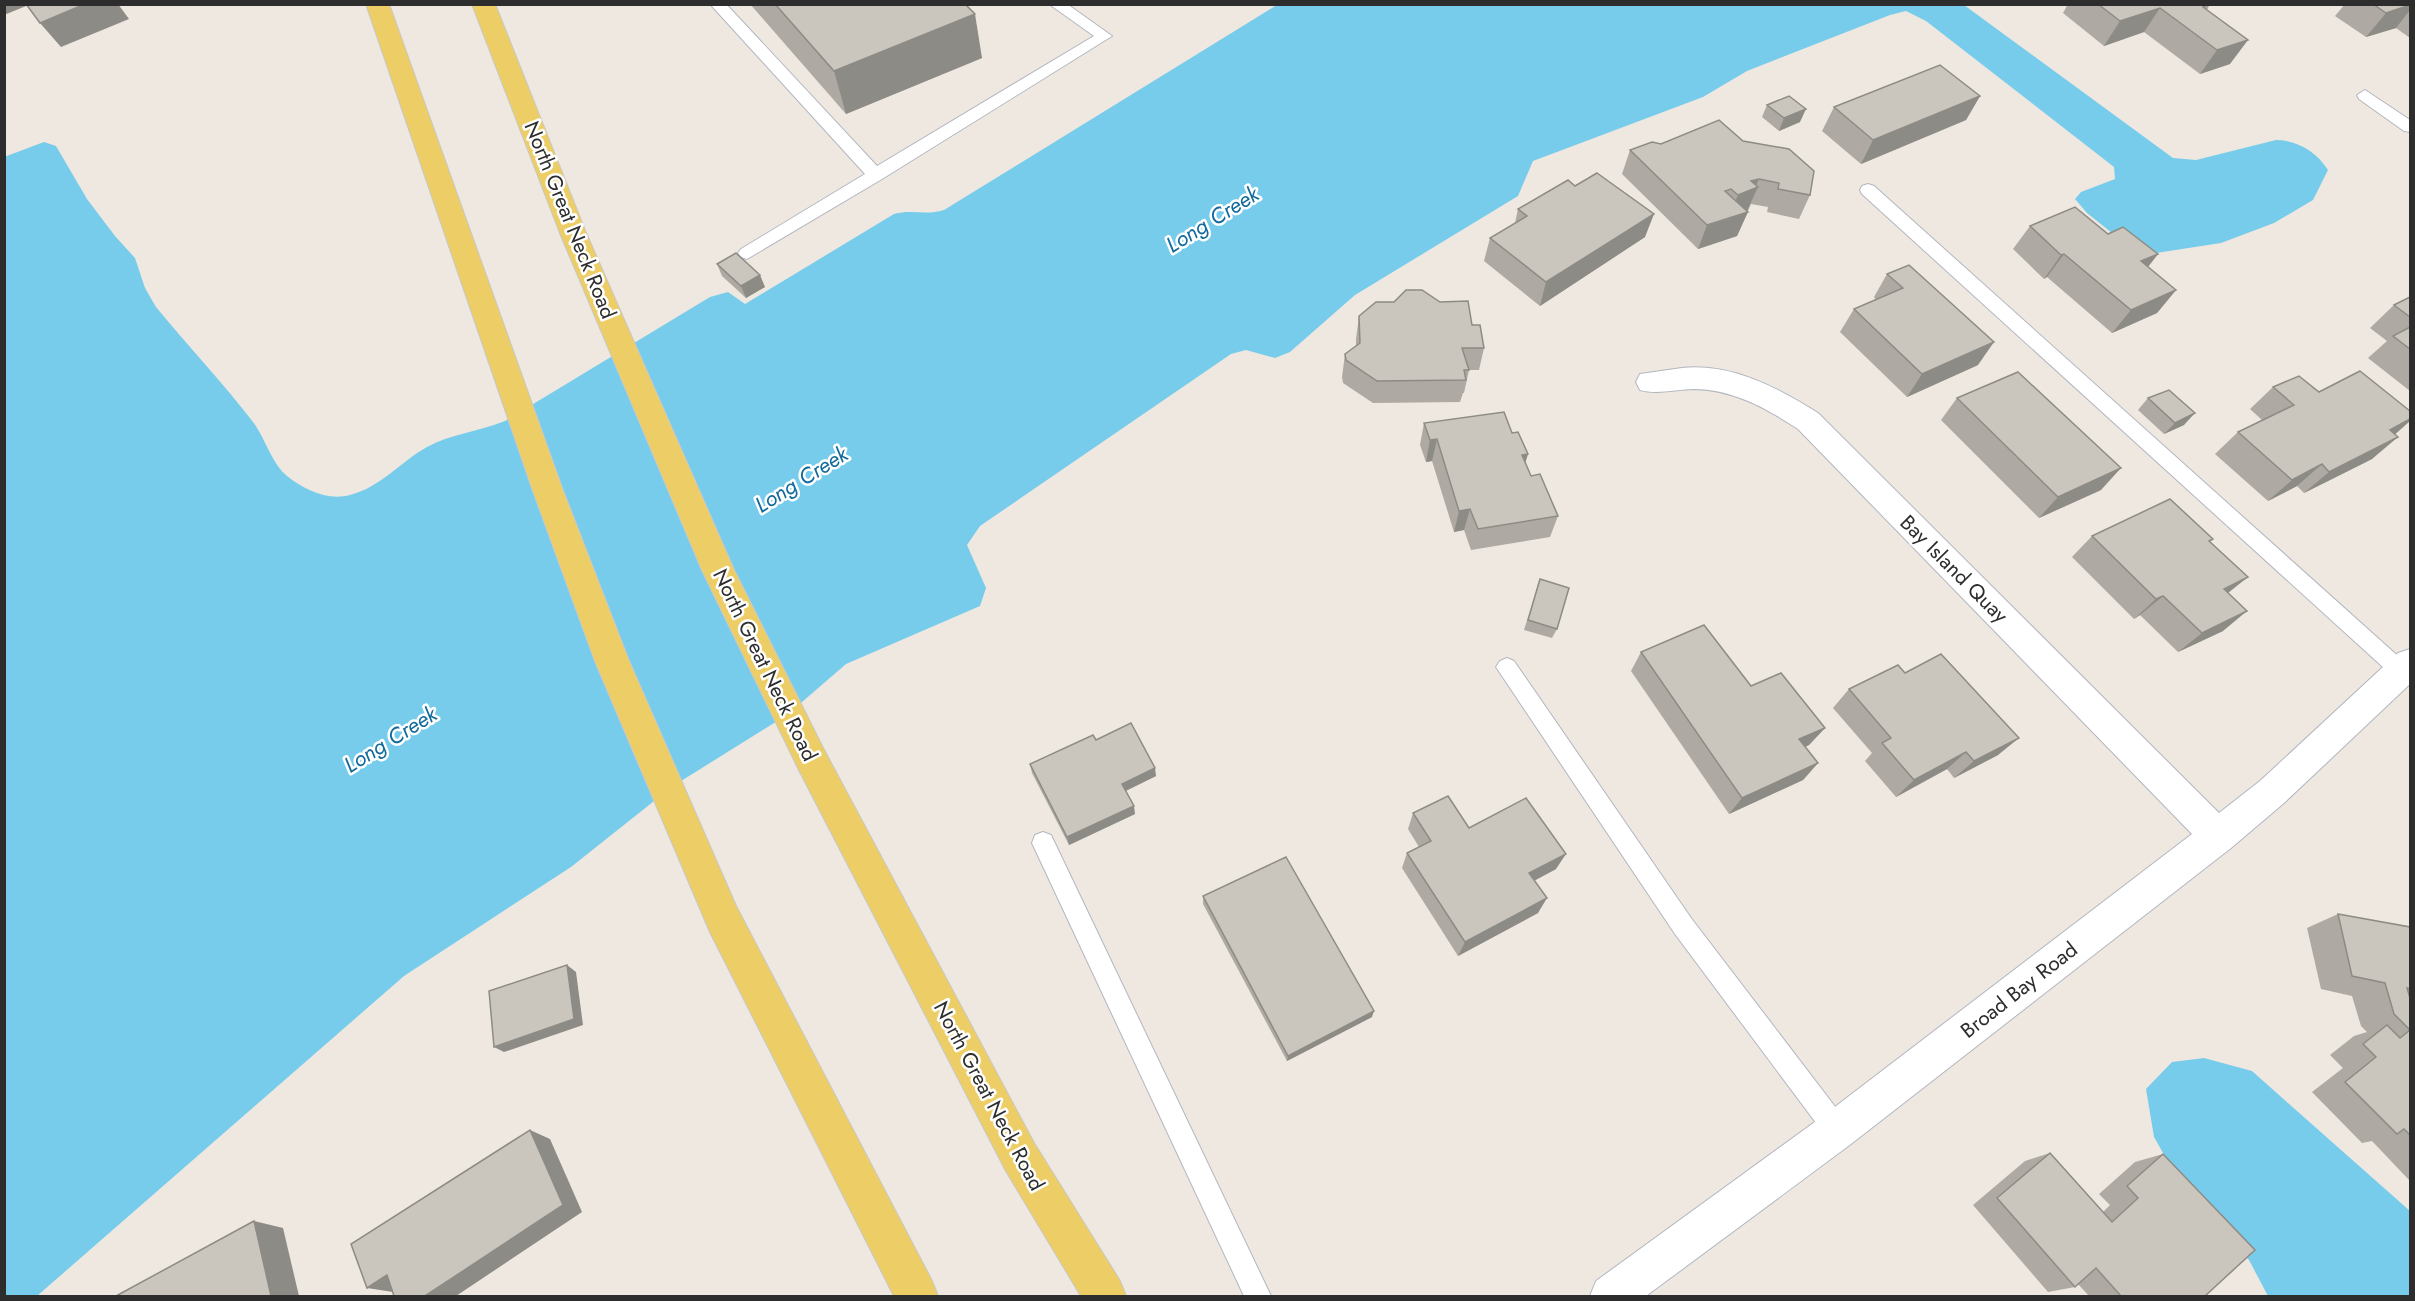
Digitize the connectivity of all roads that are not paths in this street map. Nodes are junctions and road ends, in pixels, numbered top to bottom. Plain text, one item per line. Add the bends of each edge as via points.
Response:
1 (377, 4) edge
2 (483, 4) edge
3 (717, 4) edge
4 (1056, 4) edge
5 (2365, 95) dead end
6 (2410, 127) edge
7 (876, 175) junction
8 (1868, 190) dead end
9 (747, 253) dead end
10 (1650, 382) dead end
11 (2406, 667) edge
12 (1507, 668) dead end
13 (2218, 836) junction
14 (1043, 843) dead end
15 (1837, 1130) junction
16 (916, 1296) edge
17 (1105, 1296) edge
18 (1257, 1296) edge
19 (1611, 1296) edge

1 - 16 main road via 612,661 723,919
2 - 17 main road, North Great Neck Road via 584,258 718,570 811,759 1020,1157
3 - 7 lane
4 - 7 lane via 1104,36
5 - 6 lane
7 - 9 lane
8 - 11 lane
10 - 13 street, Bay Island Quay via 1694,378 1732,383 1769,396 1808,421
11 - 13 street, Broad Bay Road via 2272,792
12 - 15 lane via 1683,927
13 - 15 street, Broad Bay Road
14 - 18 lane
15 - 19 street, Broad Bay Road

